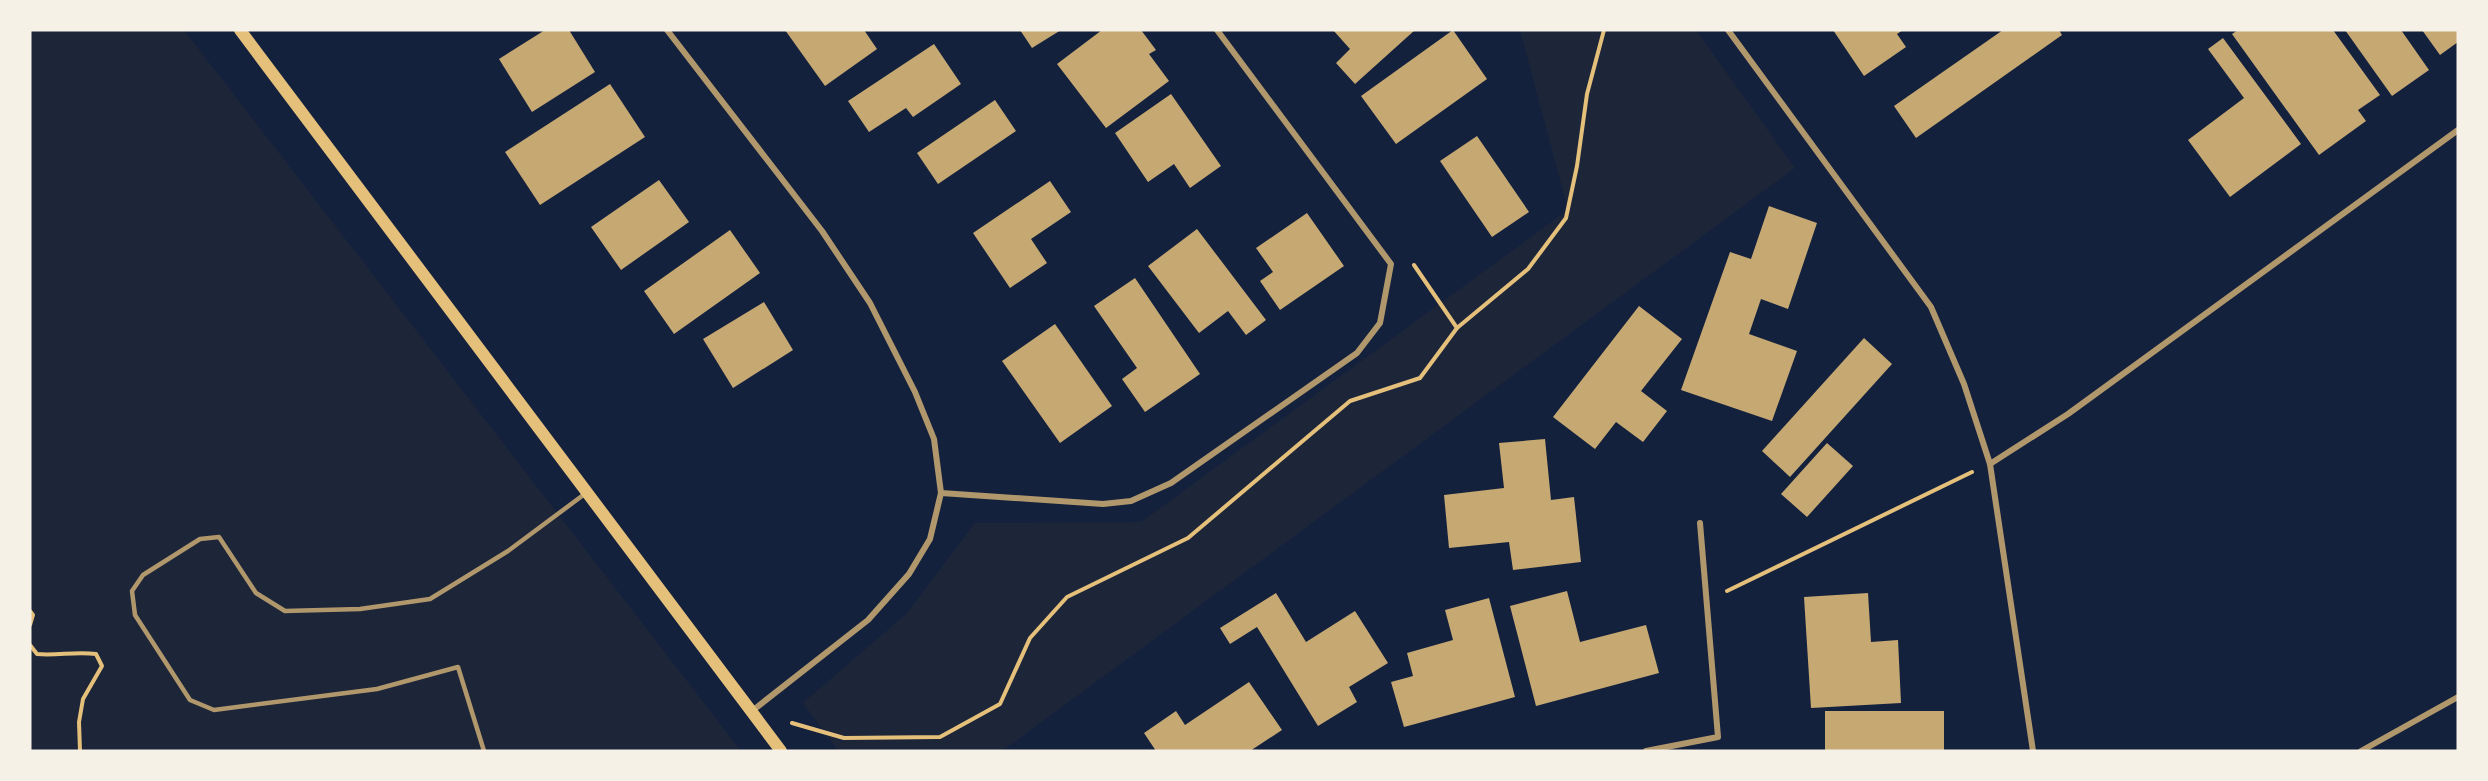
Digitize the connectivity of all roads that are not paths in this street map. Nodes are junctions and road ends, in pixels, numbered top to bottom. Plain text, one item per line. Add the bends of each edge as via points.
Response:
1 (240, 30) edge
2 (667, 30) edge
3 (1217, 30) edge
4 (1728, 30) edge
5 (2458, 130) edge
6 (1989, 464) junction
7 (587, 493) junction
8 (941, 493) junction
9 (1700, 523) dead end
10 (2458, 697) edge
11 (751, 711) junction
12 (484, 751) edge
13 (781, 751) edge
14 (1646, 751) edge
15 (2032, 751) edge
16 (2361, 751) edge

1 - 7 main road
2 - 8 street via 822,231 870,303 934,439
3 - 8 street via 1391,264 1380,323 1357,353 1171,483 1131,501 1103,504
4 - 6 street via 1931,307 1964,384
5 - 6 street via 2068,414
6 - 15 street
7 - 11 main road
7 - 12 lane via 508,552 430,599 360,609 285,611 256,593 219,537 200,539 143,575 132,591 135,615 190,700 214,710 377,689 458,667
8 - 11 street via 930,539 909,574 868,620
9 - 14 street via 1718,737
10 - 16 street
11 - 13 main road

